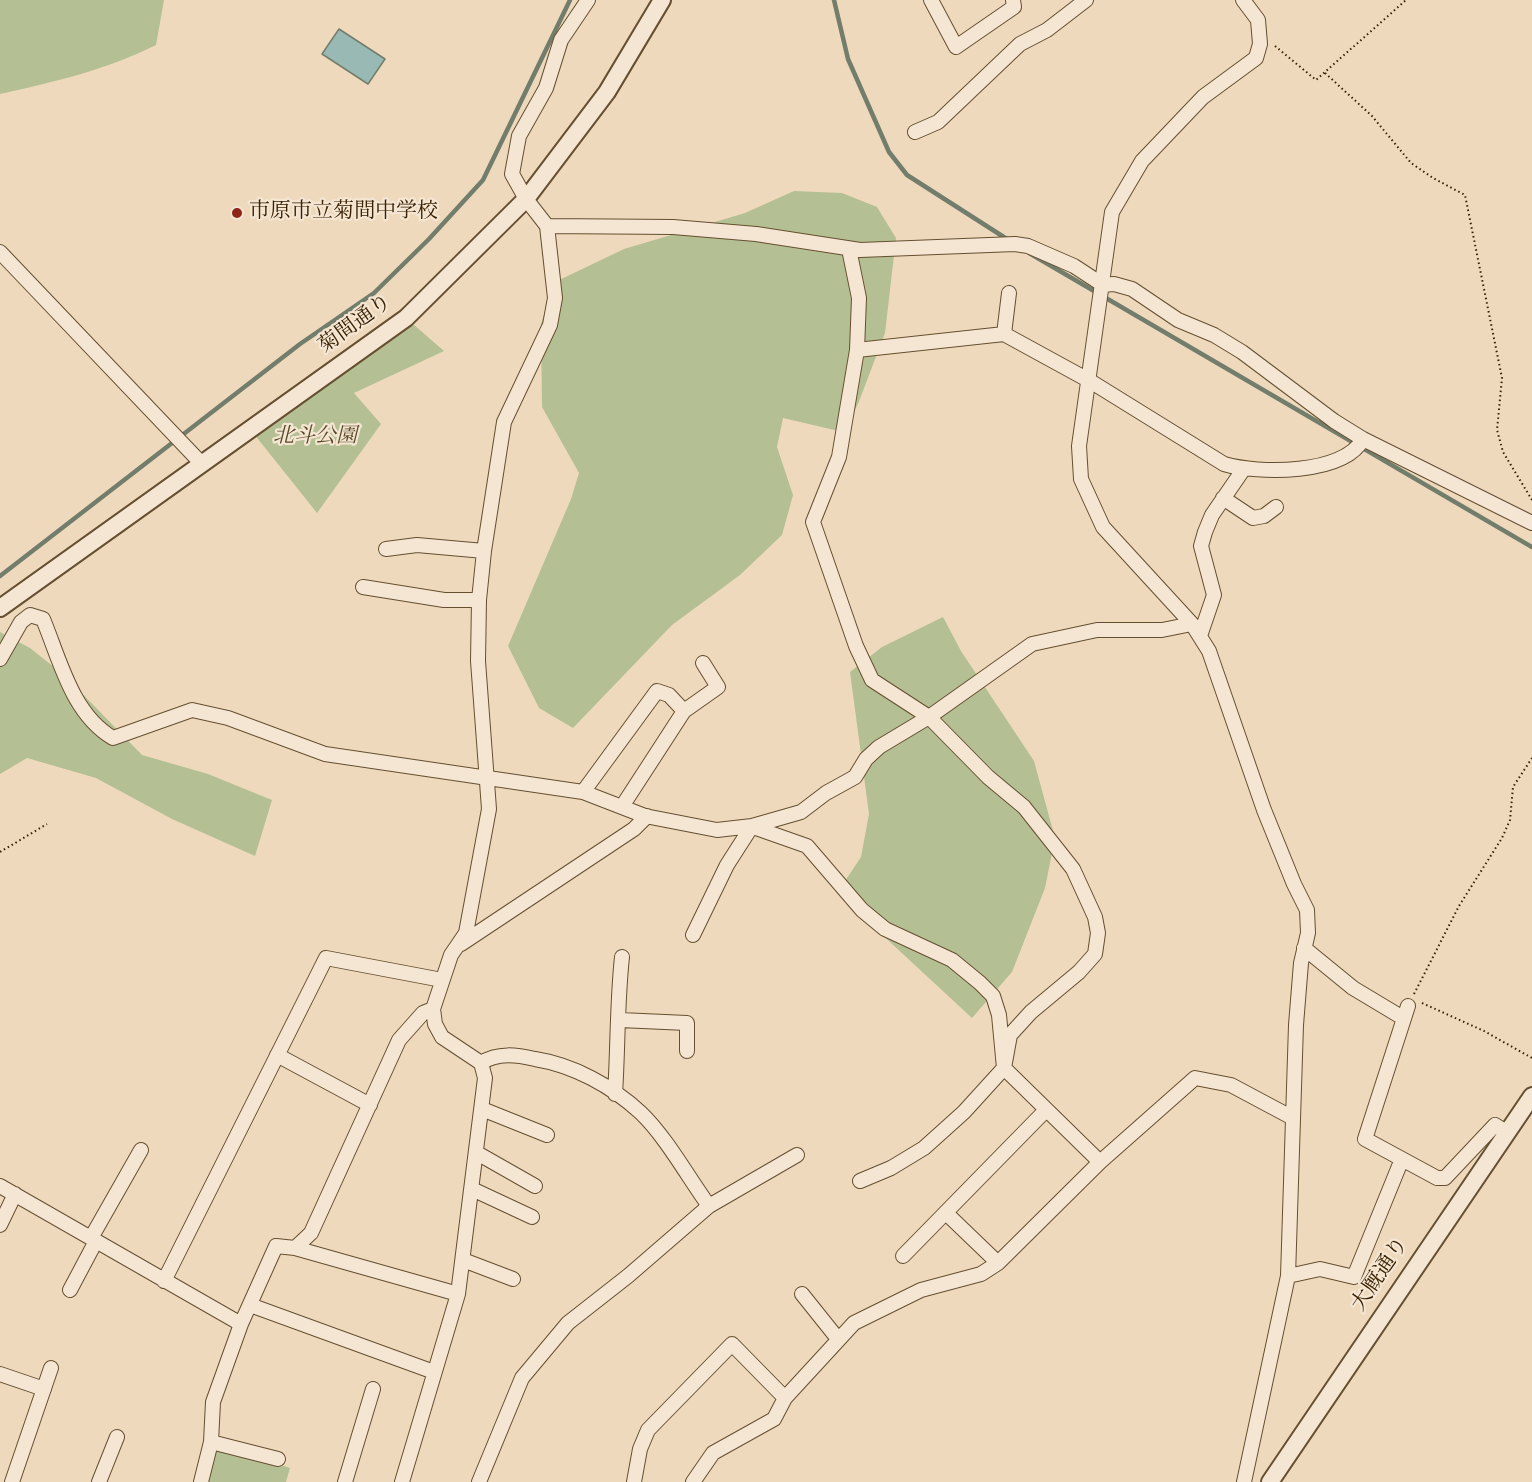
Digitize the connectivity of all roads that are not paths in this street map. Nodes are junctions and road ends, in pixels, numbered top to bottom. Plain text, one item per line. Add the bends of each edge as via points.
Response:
1 (587, 0) edge
2 (662, 0) edge
3 (931, 0) edge
4 (1013, 0) edge
5 (1086, 0) edge
6 (1243, 0) edge
7 (915, 132) dead end
8 (526, 199) junction
9 (547, 226) junction
10 (849, 249) junction
11 (0, 252) edge
12 (1103, 285) junction
13 (1009, 293) dead end
14 (1004, 334) junction
15 (857, 350) junction
16 (1090, 381) junction
17 (1363, 439) junction
18 (202, 464) junction
19 (1242, 470) junction
20 (1223, 498) junction
21 (1276, 507) dead end
22 (1532, 523) edge
23 (386, 549) dead end
24 (484, 551) junction
25 (363, 587) dead end
26 (479, 600) junction
27 (0, 608) edge
28 (1196, 630) junction
29 (0, 659) edge
30 (703, 663) dead end
31 (684, 711) junction
32 (929, 717) junction
33 (487, 776) junction
34 (583, 792) junction
35 (623, 805) junction
36 (647, 816) junction
37 (752, 826) junction
38 (693, 935) dead end
39 (456, 947) junction
40 (1304, 948) junction
41 (622, 957) dead end
42 (442, 980) junction
43 (433, 1009) junction
44 (620, 1020) junction
45 (687, 1051) dead end
46 (277, 1055) junction
47 (481, 1063) junction
48 (1004, 1068) junction
49 (615, 1094) junction
50 (1532, 1096) edge
51 (370, 1105) junction
52 (482, 1109) junction
53 (1046, 1110) junction
54 (1292, 1117) junction
55 (1506, 1132) junction
56 (546, 1135) dead end
57 (141, 1150) dead end
58 (477, 1153) junction
59 (797, 1155) dead end
60 (1402, 1159) junction
61 (1100, 1162) junction
62 (860, 1181) dead end
63 (0, 1186) edge
64 (535, 1186) dead end
65 (472, 1189) junction
66 (15, 1194) junction
67 (709, 1206) junction
68 (946, 1213) junction
69 (532, 1217) dead end
70 (0, 1225) edge
71 (94, 1240) junction
72 (295, 1248) junction
73 (903, 1256) dead end
74 (463, 1260) junction
75 (998, 1263) junction
76 (1288, 1276) junction
77 (513, 1279) dead end
78 (164, 1281) junction
79 (70, 1290) dead end
80 (458, 1294) junction
81 (802, 1294) dead end
82 (250, 1305) junction
83 (241, 1324) junction
84 (838, 1339) junction
85 (51, 1368) dead end
86 (434, 1372) junction
87 (0, 1374) edge
88 (44, 1389) junction
89 (373, 1389) dead end
90 (785, 1398) junction
91 (117, 1437) dead end
92 (211, 1442) junction
93 (278, 1459) dead end
94 (12, 1482) edge
95 (99, 1482) edge
96 (201, 1482) edge
97 (345, 1482) edge
98 (402, 1482) edge
99 (479, 1482) edge
100 (634, 1482) edge
101 (693, 1482) edge
102 (1244, 1482) edge
103 (1270, 1482) edge

1 - 8 street via 561,40 546,88 519,136 512,174
2 - 8 street, 菊間通り via 607,92
3 - 4 street via 956,47 1014,7
5 - 7 street via 1047,30 1020,44 938,122
6 - 12 street via 1258,20 1260,44 1256,58 1203,97 1142,161 1113,212
8 - 9 street
8 - 18 street, 菊間通り via 406,318
9 - 10 street via 673,227 756,234
9 - 24 street via 555,298 550,325 504,422
10 - 12 street via 1015,244 1074,266
10 - 15 street via 859,298
11 - 18 street
12 - 16 street
12 - 17 street via 1132,289 1178,320 1214,335
13 - 14 street
14 - 15 street
14 - 16 street
15 - 32 street via 839,457 813,522 856,646 872,680
16 - 19 street via 1224,464
16 - 28 street via 1079,446 1080,479 1091,506 1103,527
17 - 19 street via 1350,455 1331,463
17 - 22 street
18 - 27 street, 菊間通り
19 - 20 street
20 - 21 street via 1253,518
20 - 28 street via 1212,515 1202,546 1214,594
23 - 24 street via 417,545
24 - 26 street
25 - 26 street via 444,600
26 - 33 street via 478,661
28 - 32 street via 1097,630 1032,644
28 - 40 street via 1221,681 1264,810 1307,910
29 - 33 street via 21,622 30,615 43,619 79,706 98,729 113,738 192,710 228,718 325,754
30 - 31 street via 718,687
31 - 34 street via 669,695 657,691
31 - 35 street
32 - 37 street via 879,747 855,777 801,812
32 - 48 street via 1050,836 1073,869 1095,917 1095,954 1011,1035
33 - 34 street
33 - 39 street via 489,810 466,933
34 - 35 street
35 - 36 street
36 - 37 street via 717,830
36 - 39 street via 634,829
37 - 38 street via 727,865
37 - 48 street via 807,846 862,910 885,929 952,960 980,983 993,996 999,1015
39 - 42 street
40 - 54 street
40 - 60 street via 1353,988 1406,1012 1365,1139
41 - 44 street
42 - 43 street
42 - 46 street via 326,958
43 - 47 street via 442,1037
43 - 51 street via 423,1013 399,1040
44 - 45 street via 687,1023
44 - 49 street
46 - 51 street
46 - 78 street
47 - 49 street via 511,1054 551,1061 577,1071
47 - 52 street via 485,1078
48 - 53 street
48 - 62 street via 924,1148
49 - 67 street via 641,1113
50 - 55 street, 大厩通り
51 - 72 street via 311,1233
52 - 56 street
52 - 58 street
53 - 61 street
53 - 68 street
54 - 61 street via 1231,1085 1195,1078
54 - 76 street
55 - 60 street via 1495,1125 1445,1178 1437,1178
55 - 103 street, 大厩通り
57 - 71 street
58 - 64 street
58 - 65 street
59 - 67 street
60 - 76 street via 1354,1277 1320,1269
61 - 75 street
63 - 66 street
65 - 69 street
65 - 74 street
66 - 70 street
66 - 71 street
67 - 99 street via 550,1342 522,1378
68 - 73 street
68 - 75 street
71 - 78 street
71 - 79 street
72 - 80 street
72 - 82 street via 276,1246
74 - 77 street
74 - 80 street
75 - 84 street via 981,1274 921,1290 854,1323
76 - 102 street
78 - 83 street
80 - 86 street
81 - 84 street
82 - 83 street
82 - 86 street
83 - 92 street via 213,1402
84 - 90 street
85 - 88 street
86 - 98 street
87 - 88 street
88 - 94 street
89 - 97 street
90 - 100 street via 732,1344 648,1430
90 - 101 street via 774,1419 713,1453
91 - 95 street
92 - 93 street
92 - 96 street

